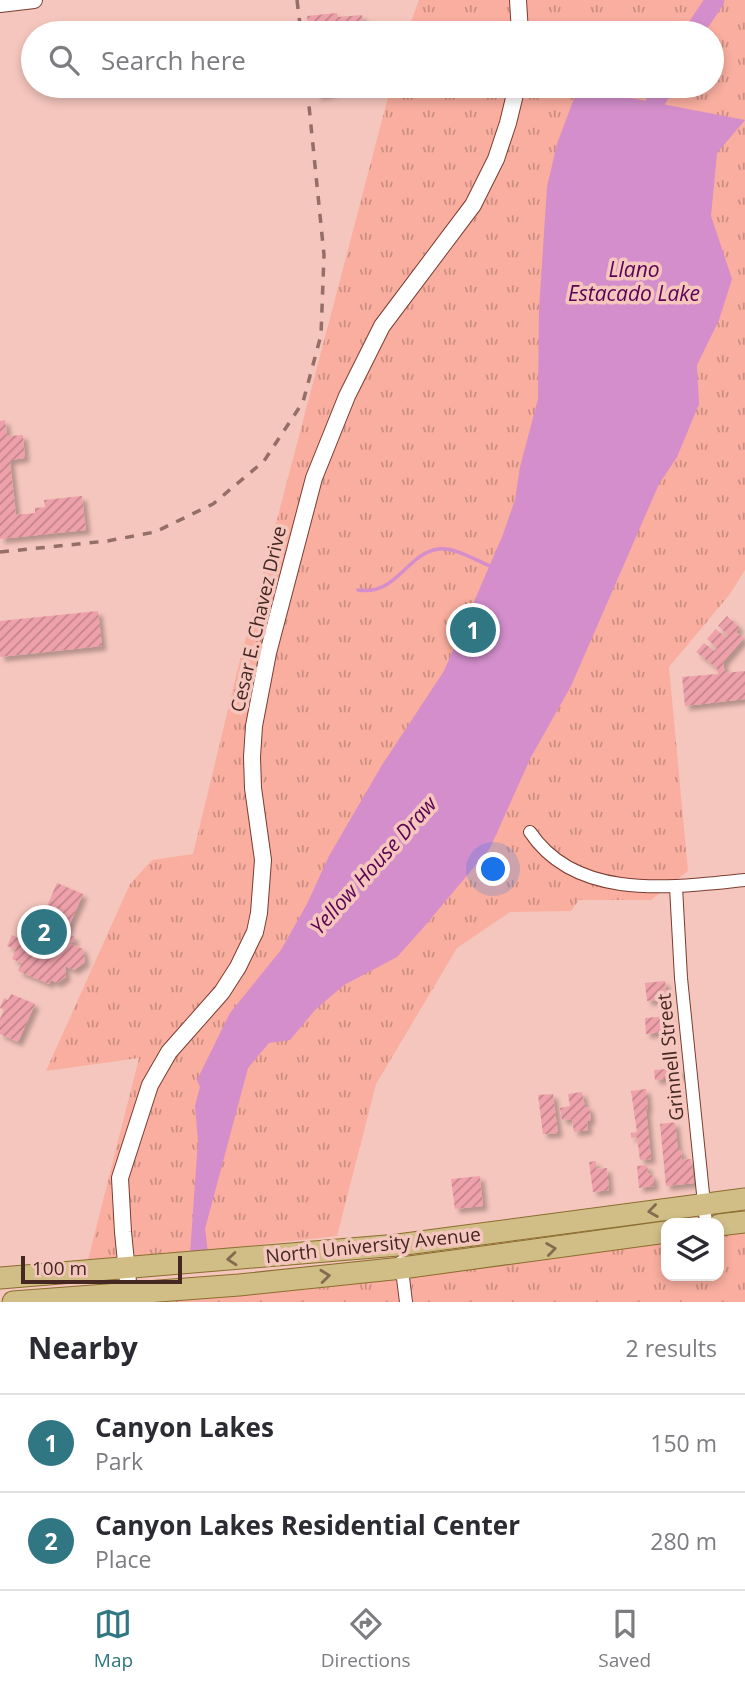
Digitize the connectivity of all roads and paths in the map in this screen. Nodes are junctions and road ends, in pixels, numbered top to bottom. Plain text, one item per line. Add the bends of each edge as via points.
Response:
1 (34, 0) edge
2 (518, 0) edge
3 (0, 4) edge
4 (519, 21) edge
5 (514, 98) edge
6 (530, 832) dead end
7 (745, 880) edge
8 (676, 887) junction
9 (745, 1199) edge
10 (705, 1214) edge
11 (745, 1222) edge
12 (724, 1225) edge
13 (661, 1234) edge
14 (398, 1245) junction
15 (402, 1268) junction
16 (126, 1269) junction
17 (0, 1278) edge
18 (129, 1298) edge
19 (13, 1302) edge
20 (406, 1302) edge

1 - 3 street
2 - 4 street
5 - 16 street, Cesar E. Chavez Drive via 496,159 473,205 382,326 346,396 314,478 268,653 254,726 253,788 262,860 255,932 222,992 169,1052 150,1086 120,1178
6 - 8 street via 551,857 597,880
7 - 8 street
8 - 10 street, Grinnell Street
9 - 10 main road, North University Avenue
10 -> 14 main road, North University Avenue
11 - 12 main road
15 -> 13 main road, North University Avenue
14 - 15 street
14 -> 16 main road, North University Avenue
18 -> 15 main road, North University Avenue
15 - 20 street
16 - 17 main road, North University Avenue
16 - 18 street, Cesar E. Chavez Drive
18 - 19 main road, North University Avenue

